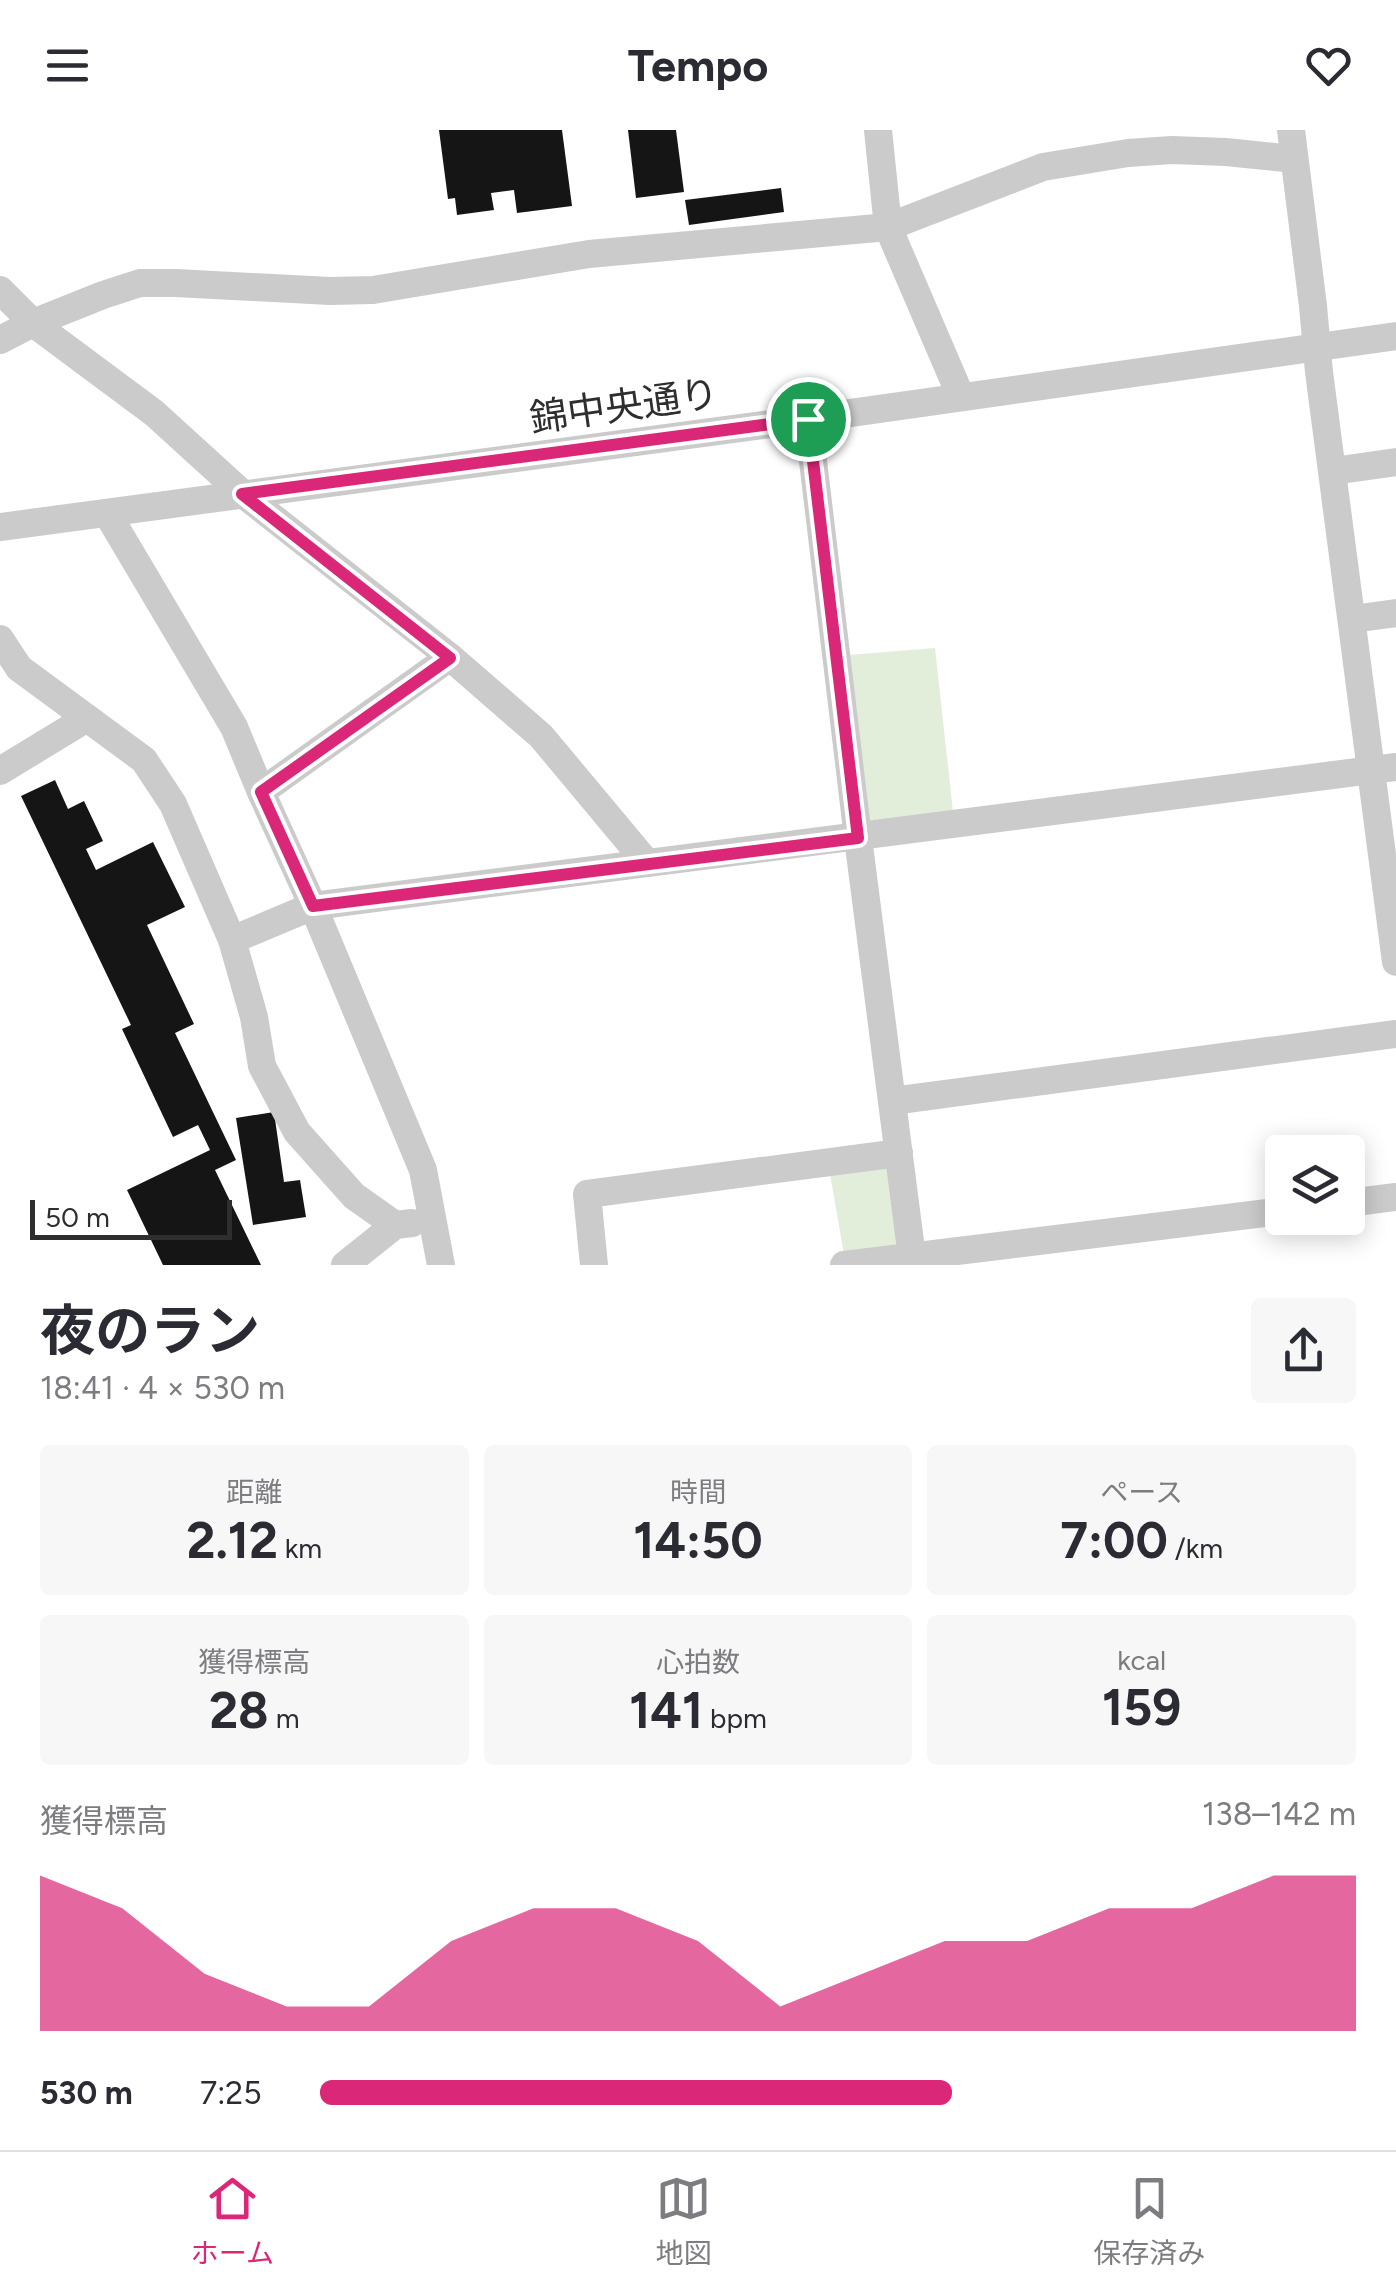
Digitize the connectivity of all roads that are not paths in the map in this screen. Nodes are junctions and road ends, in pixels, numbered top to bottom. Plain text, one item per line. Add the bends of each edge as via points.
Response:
1 (878, 130) edge
2 (1291, 130) edge
3 (1294, 159) junction
4 (888, 227) junction
5 (0, 290) edge
6 (33, 322) junction
7 (1396, 336) edge
8 (0, 340) edge
9 (1318, 347) junction
10 (962, 397) junction
11 (808, 419) junction
12 (1396, 462) edge
13 (1333, 471) junction
14 (242, 494) junction
15 (107, 513) junction
16 (0, 527) edge
17 (1396, 613) edge
18 (1352, 618) junction
19 (0, 639) edge
20 (450, 658) junction
21 (88, 718) junction
22 (1383, 769) edge
23 (0, 771) edge
24 (261, 792) junction
25 (858, 838) junction
26 (648, 863) junction
27 (313, 906) junction
28 (232, 940) junction
29 (1396, 962) edge
30 (1396, 1034) edge
31 (892, 1100) junction
32 (899, 1153) junction
33 (1396, 1197) edge
34 (1365, 1201) edge
35 (1265, 1213) edge
36 (433, 1220) junction
37 (396, 1225) junction
38 (913, 1260) edge
39 (345, 1265) edge
40 (441, 1265) edge
41 (594, 1265) edge
42 (844, 1265) edge

1 - 4 street
2 - 3 street
3 - 4 street via 1172,150 1043,167
3 - 9 street
4 - 6 street via 589,254 373,290 140,283
4 - 10 street
5 - 6 street
6 - 8 street
6 - 14 street via 154,413
7 - 9 street, 錦中央通り
9 - 10 street, 錦中央通り
9 - 13 street
10 - 11 street, 錦中央通り
11 - 14 street, 錦中央通り
11 - 25 street
12 - 13 street
13 - 18 street
14 - 15 street, 錦中央通り
14 - 20 street
15 - 16 street, 錦中央通り
15 - 24 street via 234,727
17 - 18 street
18 - 22 street
19 - 21 street via 20,668
20 - 24 street
20 - 26 street via 541,736
21 - 23 street
21 - 28 street via 144,760 173,804
22 - 25 street
22 - 29 street
24 - 27 street
25 - 26 street
25 - 31 street
26 - 27 street
27 - 28 street
27 - 36 street via 423,1170
28 - 37 street via 262,1066 298,1132 354,1196
30 - 31 street
31 - 32 street
32 - 38 street
32 - 41 street via 587,1194
33 - 34 street
35 - 38 street
36 - 37 street
36 - 40 street
37 - 39 street
38 - 42 street

